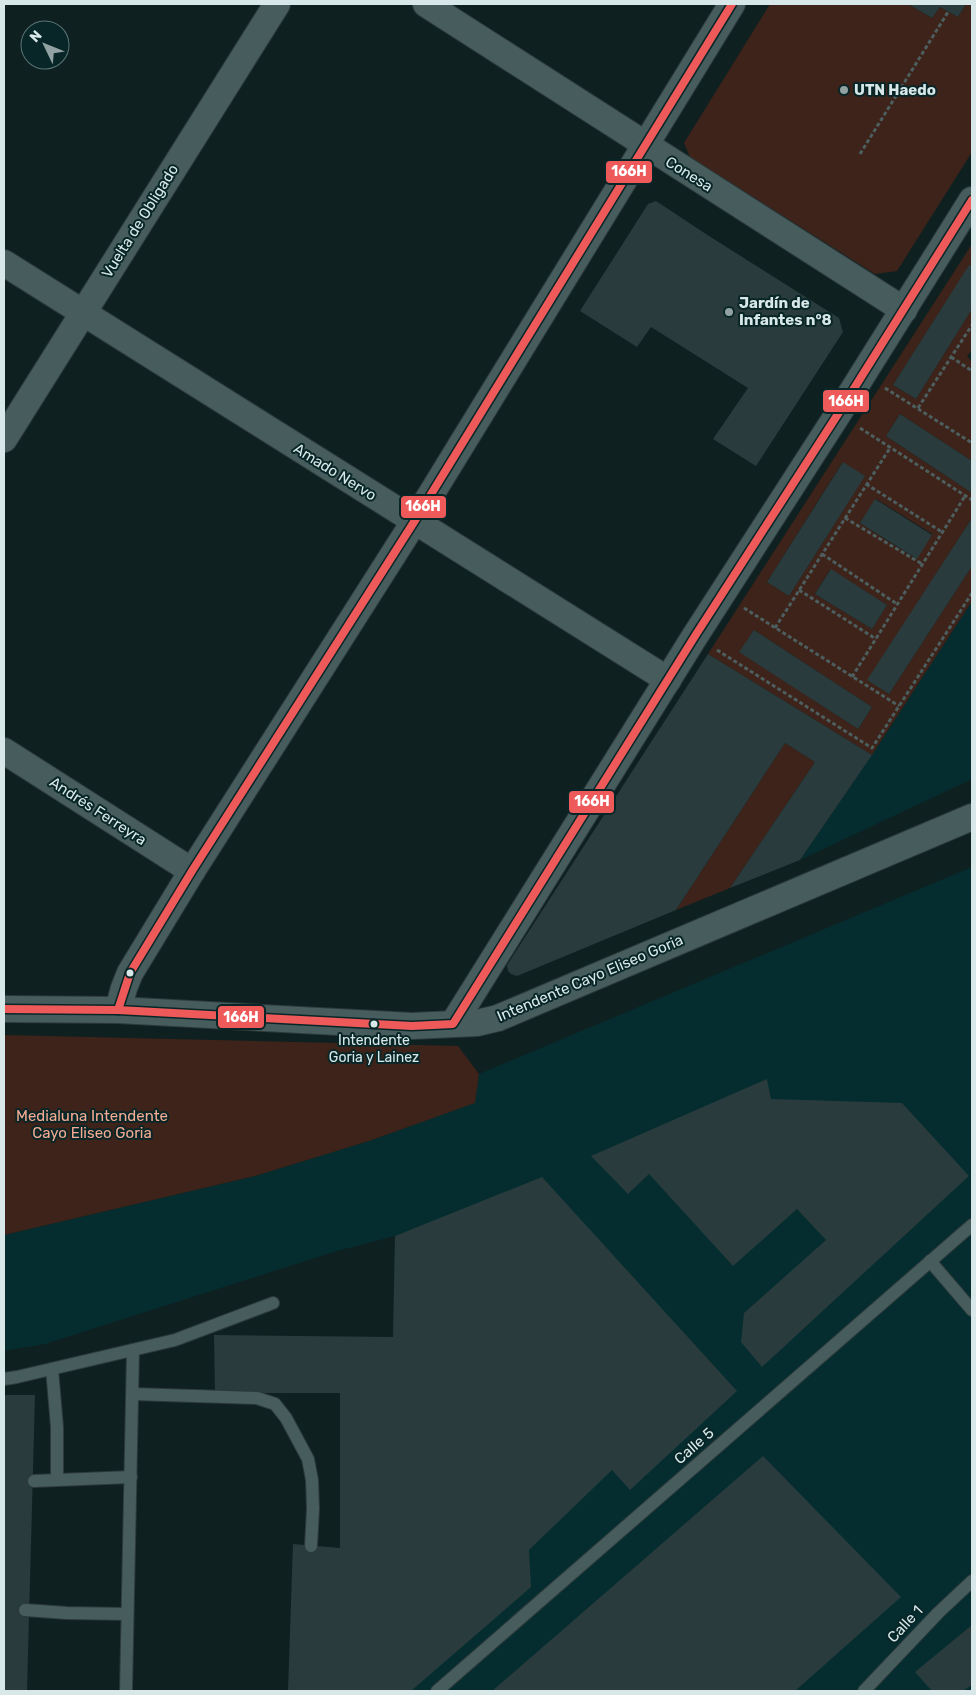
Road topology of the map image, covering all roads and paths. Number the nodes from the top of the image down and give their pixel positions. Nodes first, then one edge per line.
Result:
1 (277, 4) edge
2 (426, 4) edge
3 (732, 4) edge
4 (948, 12) dead end
5 (645, 146) junction
6 (860, 154) dead end
7 (972, 200) edge
8 (4, 263) edge
9 (904, 310) junction
10 (82, 312) junction
11 (972, 325) edge
12 (951, 358) junction
13 (972, 371) edge
14 (863, 375) junction
15 (918, 408) junction
16 (838, 414) junction
17 (4, 439) edge
18 (972, 443) edge
19 (890, 448) junction
20 (866, 484) junction
21 (965, 496) junction
22 (972, 500) edge
23 (845, 518) junction
24 (414, 522) junction
25 (942, 532) junction
26 (822, 554) junction
27 (922, 564) junction
28 (799, 590) junction
29 (972, 593) edge
30 (723, 594) junction
31 (897, 604) junction
32 (775, 628) junction
33 (695, 636) junction
34 (876, 639) junction
35 (852, 677) junction
36 (668, 680) junction
37 (899, 706) junction
38 (4, 751) edge
39 (972, 817) edge
40 (192, 871) junction
41 (4, 1009) edge
42 (118, 1010) junction
43 (453, 1024) junction
44 (972, 1225) edge
45 (930, 1262) junction
46 (273, 1303) dead end
47 (972, 1310) edge
48 (134, 1350) junction
49 (52, 1369) junction
50 (4, 1379) edge
51 (133, 1394) junction
52 (131, 1477) junction
53 (58, 1480) junction
54 (34, 1481) dead end
55 (311, 1546) dead end
56 (972, 1581) edge
57 (25, 1610) dead end
58 (128, 1614) junction
59 (126, 1691) edge
60 (437, 1691) edge
61 (864, 1691) edge

1 - 10 street, Vuelta de Obligado
2 - 5 street, Conesa
3 - 5 street
4 - 6 path
5 - 9 street, Conesa
5 - 24 street
7 - 9 street
8 - 10 street, Amado Nervo
9 - 14 street
10 - 17 street, Vuelta de Obligado
10 - 24 street, Amado Nervo
11 - 12 path
12 - 13 path
12 - 15 path
14 - 15 path
14 - 16 street
15 - 18 path
16 - 19 path
16 - 30 street
19 - 20 path
19 - 21 path
20 - 23 path
20 - 25 path
21 - 22 path
21 - 25 path
23 - 26 path
23 - 27 path
24 - 36 street, Amado Nervo
24 - 40 street
25 - 27 path
26 - 28 path
26 - 31 path
27 - 31 path
28 - 32 path
28 - 34 path
29 - 37 path
30 - 32 path
30 - 33 street
31 - 34 path
32 - 35 path
33 - 36 street
33 - 37 path
34 - 35 path
35 - 37 path
36 - 43 street
38 - 40 street, Andrés Ferreyra
39 - 43 street, Intendente Cayo Eliseo Goria
40 - 42 street
41 - 42 street, Intendente Cayo Eliseo Goria
42 - 43 street, Intendente Cayo Eliseo Goria
44 - 45 lane, Calle 5
45 - 47 lane
45 - 60 lane, Calle 5
46 - 48 lane
48 - 49 lane
48 - 51 lane
49 - 50 lane
49 - 53 lane
51 - 52 lane
51 - 55 lane
52 - 53 lane
52 - 58 lane
53 - 54 lane
56 - 61 lane, Calle 1
57 - 58 lane
58 - 59 lane

